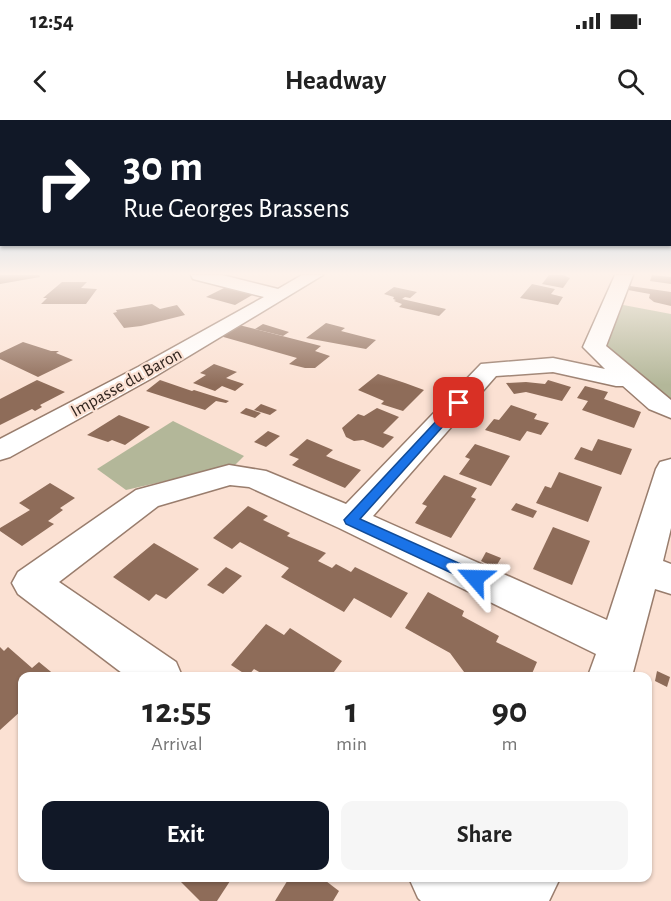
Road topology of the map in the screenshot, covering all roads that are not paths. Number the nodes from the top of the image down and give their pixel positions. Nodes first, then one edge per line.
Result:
1 (251, 311) edge
2 (609, 311) edge
3 (627, 378) junction
4 (671, 410) edge
5 (0, 451) edge
6 (671, 469) edge
7 (351, 520) junction
8 (657, 573) edge
9 (615, 661) edge
10 (154, 672) edge
11 (444, 882) edge
12 (528, 882) edge

1 - 5 street, Impasse du Baron
2 - 3 street
3 - 4 street
3 - 7 street
6 - 8 street
7 - 9 street
7 - 10 street
8 - 9 street
11 - 12 street

